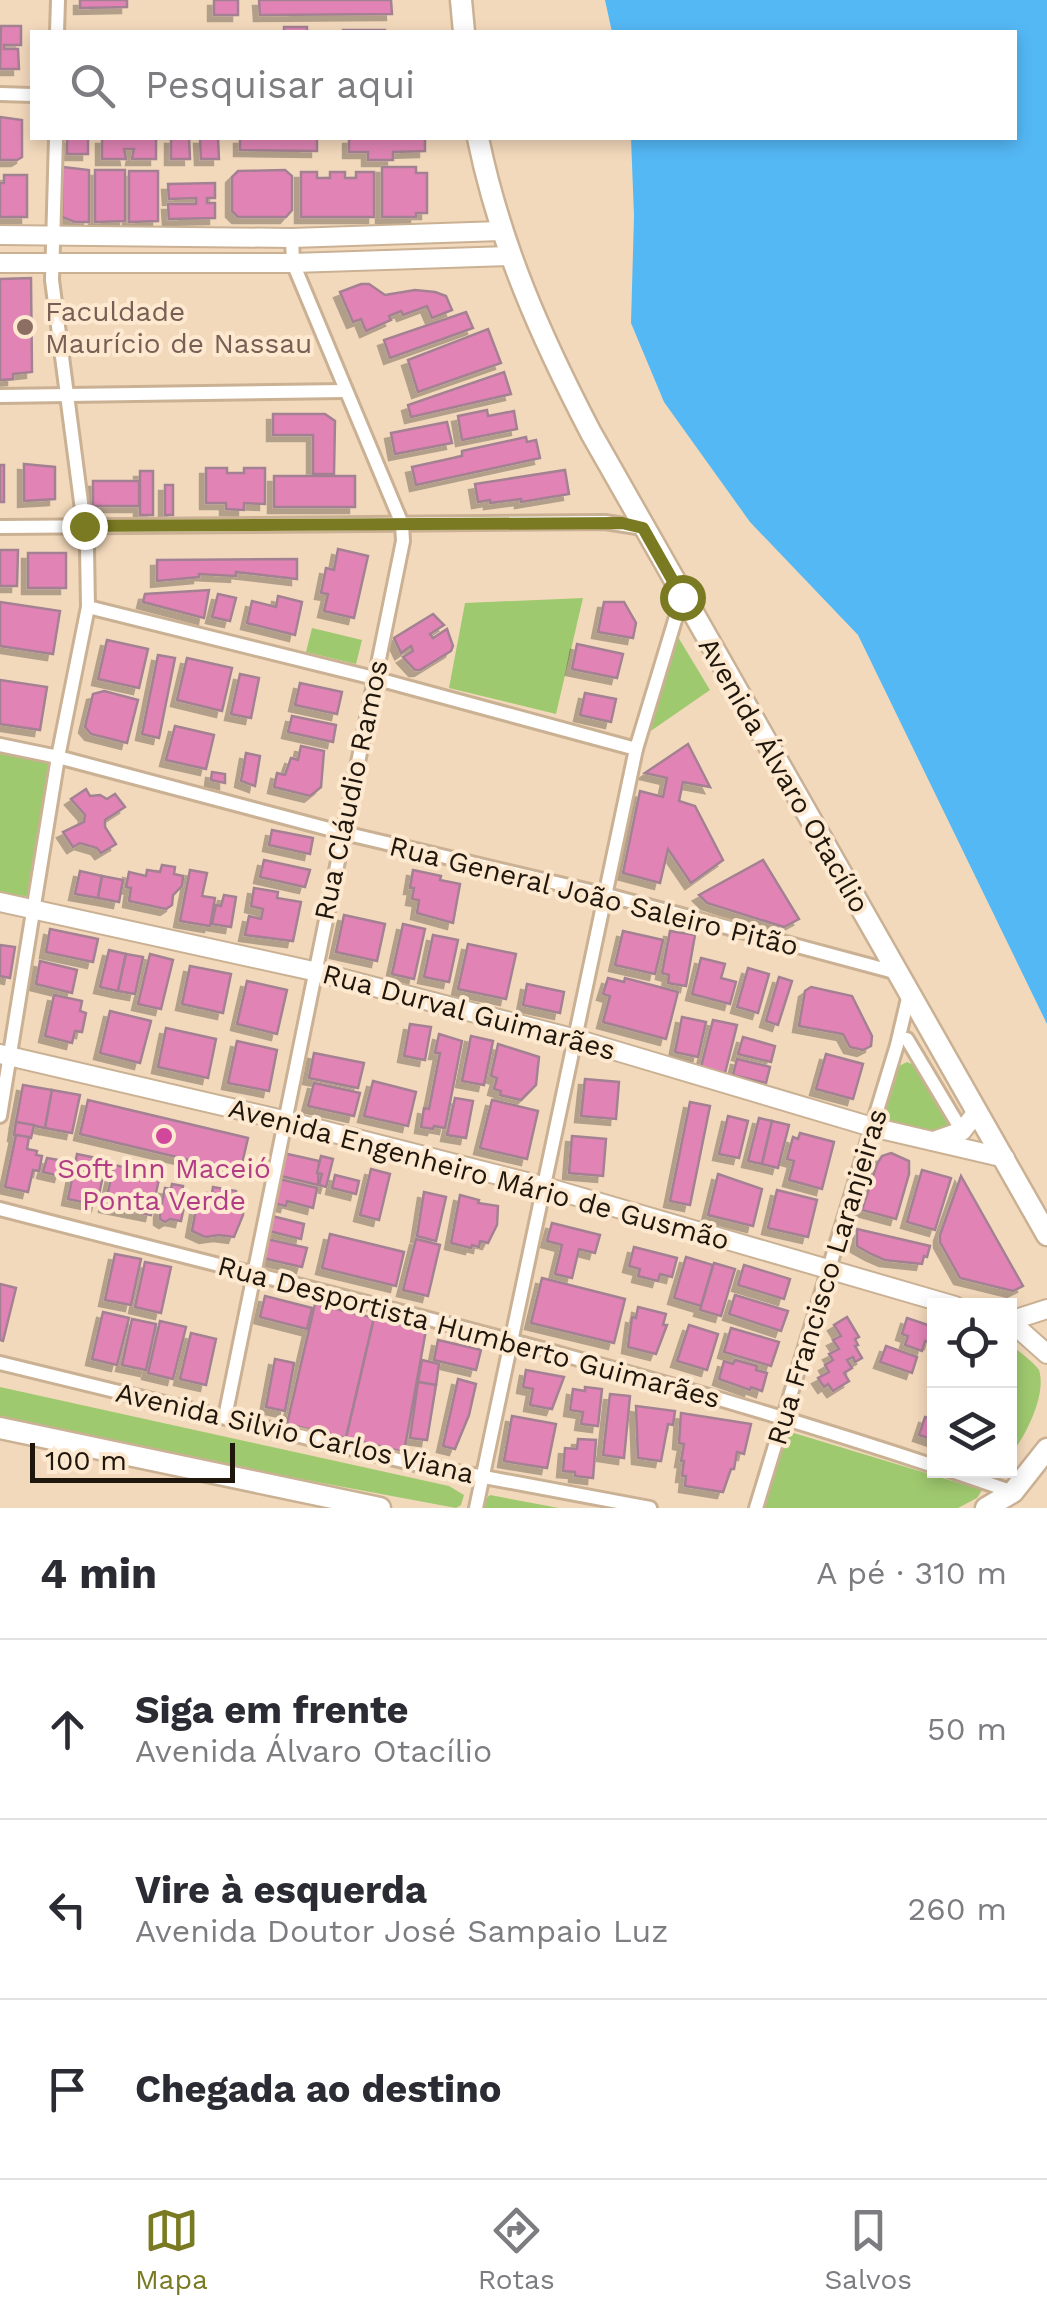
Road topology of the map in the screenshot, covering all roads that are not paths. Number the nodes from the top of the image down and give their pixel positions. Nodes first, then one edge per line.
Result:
1 (58, 0) edge
2 (461, 0) edge
3 (58, 30) edge
4 (464, 30) edge
5 (0, 94) edge
6 (30, 94) edge
7 (56, 140) edge
8 (478, 140) edge
9 (501, 231) junction
10 (466, 234) junction
11 (0, 235) edge
12 (55, 235) junction
13 (292, 238) junction
14 (509, 256) junction
15 (468, 258) junction
16 (52, 262) junction
17 (0, 263) edge
18 (293, 263) junction
19 (346, 391) junction
20 (0, 396) edge
21 (66, 396) junction
22 (402, 524) junction
23 (84, 526) junction
24 (0, 527) edge
25 (643, 528) junction
26 (682, 597) junction
27 (88, 608) junction
28 (374, 678) junction
29 (0, 746) edge
30 (636, 749) junction
31 (58, 757) junction
32 (344, 833) junction
33 (607, 894) junction
34 (0, 902) edge
35 (33, 909) junction
36 (313, 971) junction
37 (898, 973) junction
38 (909, 994) junction
39 (932, 1038) junction
40 (576, 1039) junction
41 (902, 1042) junction
42 (5, 1056) edge
43 (978, 1112) junction
44 (0, 1116) edge
45 (283, 1120) junction
46 (872, 1127) junction
47 (962, 1131) junction
48 (934, 1142) junction
49 (1005, 1158) junction
50 (542, 1186) junction
51 (0, 1209) edge
52 (1047, 1235) edge
53 (828, 1268) junction
54 (252, 1274) junction
55 (929, 1298) edge
56 (1047, 1308) edge
57 (1017, 1319) edge
58 (1017, 1327) edge
59 (511, 1339) junction
60 (1047, 1354) edge
61 (0, 1363) edge
62 (786, 1416) junction
63 (224, 1417) junction
64 (0, 1428) edge
65 (1047, 1448) edge
66 (927, 1464) edge
67 (483, 1478) junction
68 (972, 1478) edge
69 (1013, 1492) junction
70 (380, 1508) edge
71 (476, 1508) edge
72 (650, 1508) edge
73 (756, 1508) edge
74 (986, 1508) edge

1 - 3 street
2 - 4 main road
5 - 6 street
7 - 12 street
8 - 9 main road, Avenida Álvaro Otacílio
9 - 10 street
9 - 14 main road, Avenida Álvaro Otacílio
10 - 13 street
10 - 15 street
11 - 12 street
12 - 13 street
12 - 16 street
13 - 18 street, Rua Cláudio Ramos
14 - 15 street
14 - 25 main road, Avenida Álvaro Otacílio
15 - 18 street
16 - 17 street
16 - 18 street
16 - 21 street
18 - 19 street, Rua Cláudio Ramos
19 - 21 street
19 - 22 street, Rua Cláudio Ramos
20 - 21 street
21 - 23 street
22 - 23 street
22 - 25 street
22 - 28 street, Rua Cláudio Ramos
23 - 24 street
23 - 27 street
25 - 26 main road, Avenida Álvaro Otacílio
26 - 30 street
26 - 37 main road, Avenida Álvaro Otacílio
27 - 28 street
27 - 31 street
28 - 30 street
28 - 32 street, Rua Cláudio Ramos
29 - 31 street, Rua General João Saleiro Pitão
30 - 33 street
31 - 32 street, Rua General João Saleiro Pitão
31 - 35 street
32 - 33 street, Rua General João Saleiro Pitão
32 - 36 street, Rua Cláudio Ramos
33 - 37 street, Rua General João Saleiro Pitão
33 - 40 street
34 - 35 street, Rua Durval Guimarães
35 - 36 street, Rua Durval Guimarães
35 - 42 street
36 - 40 street, Rua Durval Guimarães
36 - 45 street, Rua Cláudio Ramos
37 - 38 main road, Avenida Álvaro Otacílio
38 - 39 main road, Avenida Álvaro Otacílio
38 - 41 street, Rua Francisco Laranjeiras
39 - 41 street
39 - 43 main road, Avenida Álvaro Otacílio
40 - 46 street, Rua Durval Guimarães
40 - 50 street
41 - 46 street, Rua Francisco Laranjeiras
41 - 47 street
42 - 44 street
42 - 45 street, Avenida Engenheiro Mário de Gusmão
43 - 47 street
43 - 49 main road, Avenida Álvaro Otacílio
45 - 50 street, Avenida Engenheiro Mário de Gusmão
45 - 54 street, Rua Cláudio Ramos
46 - 48 street, Rua Durval Guimarães
46 - 53 street, Rua Francisco Laranjeiras
47 - 48 street
48 - 49 street, Rua Durval Guimarães
49 - 52 main road, Avenida Álvaro Otacílio
50 - 53 street, Avenida Engenheiro Mário de Gusmão
50 - 59 street
51 - 54 street, Rua Desportista Humberto Guimarães
53 - 55 street, Avenida Engenheiro Mário de Gusmão
53 - 62 street, Rua Francisco Laranjeiras
54 - 59 street, Rua Desportista Humberto Guimarães
54 - 63 street, Rua Cláudio Ramos
56 - 57 street
58 - 60 street
59 - 62 street, Rua Desportista Humberto Guimarães
59 - 67 street
61 - 63 street, Avenida Silvio Carlos Viana
62 - 66 street, Rua Desportista Humberto Guimarães
62 - 73 street, Rua Francisco Laranjeiras
63 - 67 street, Avenida Silvio Carlos Viana
64 - 70 main road, Avenida Silvio Carlos Viana
65 - 69 main road
67 - 71 street
67 - 72 street, Avenida Silvio Carlos Viana
68 - 69 street
69 - 74 main road

